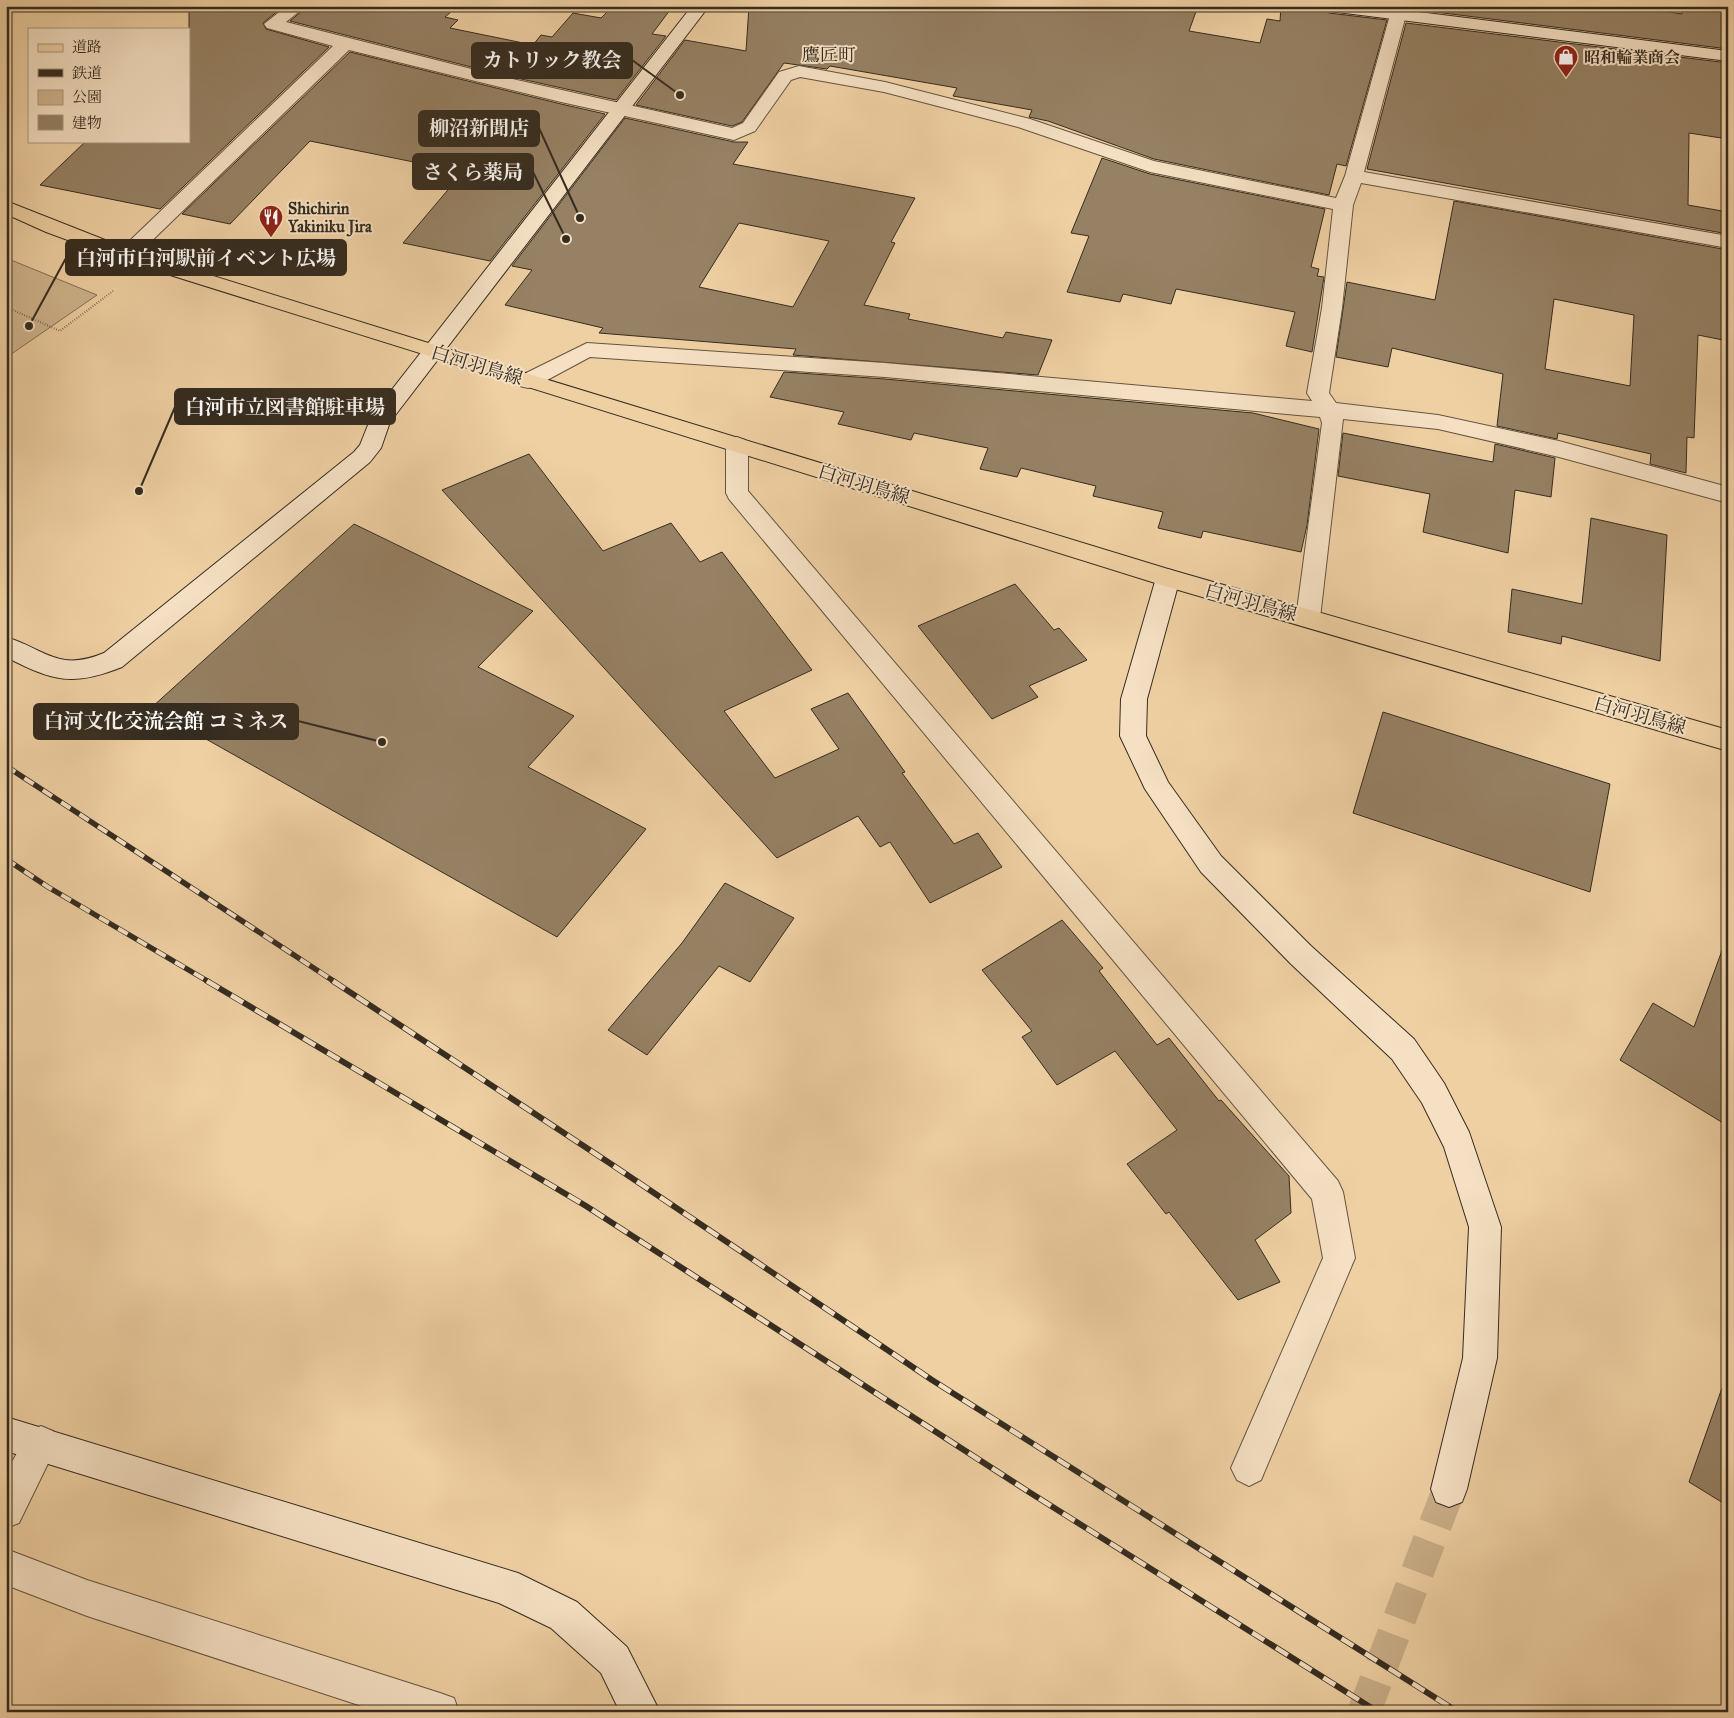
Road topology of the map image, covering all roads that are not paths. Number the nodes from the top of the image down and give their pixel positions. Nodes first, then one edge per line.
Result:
1 (298, 6) edge
2 (701, 6) edge
3 (1329, 6) edge
4 (1398, 15) junction
5 (345, 44) junction
6 (1728, 56) edge
7 (620, 109) junction
8 (1354, 176) junction
9 (1343, 205) junction
10 (6, 207) edge
11 (1728, 242) edge
12 (126, 255) junction
13 (433, 352) junction
14 (528, 381) junction
15 (1329, 410) junction
16 (737, 445) junction
17 (1728, 495) edge
18 (1168, 578) junction
19 (1308, 618) junction
20 (6, 646) edge
21 (1728, 741) edge
22 (6, 1434) edge
23 (41, 1443) junction
24 (1249, 1468) dead end
25 (1449, 1489) tunnel mouth
26 (6, 1510) edge
27 (6, 1567) edge
28 (376, 1702) edge
29 (440, 1712) edge
30 (641, 1712) edge

1 - 5 street
2 - 7 street
3 - 4 street
4 - 6 street
4 - 8 street
5 - 7 street
5 - 12 street
7 - 9 street
7 - 13 street
8 - 9 street
8 - 11 street
9 - 15 street
10 - 12 main road, 白河羽鳥線
12 - 13 main road, 白河羽鳥線
13 - 14 main road, 白河羽鳥線
13 - 20 street
14 - 15 street
14 - 16 main road, 白河羽鳥線
15 - 17 street
15 - 19 street
16 - 18 main road, 白河羽鳥線
16 - 24 street
18 - 19 main road, 白河羽鳥線
18 - 25 street
19 - 21 main road, 白河羽鳥線
22 - 23 street
23 - 26 street
23 - 30 street
27 - 28 street
28 - 29 street

